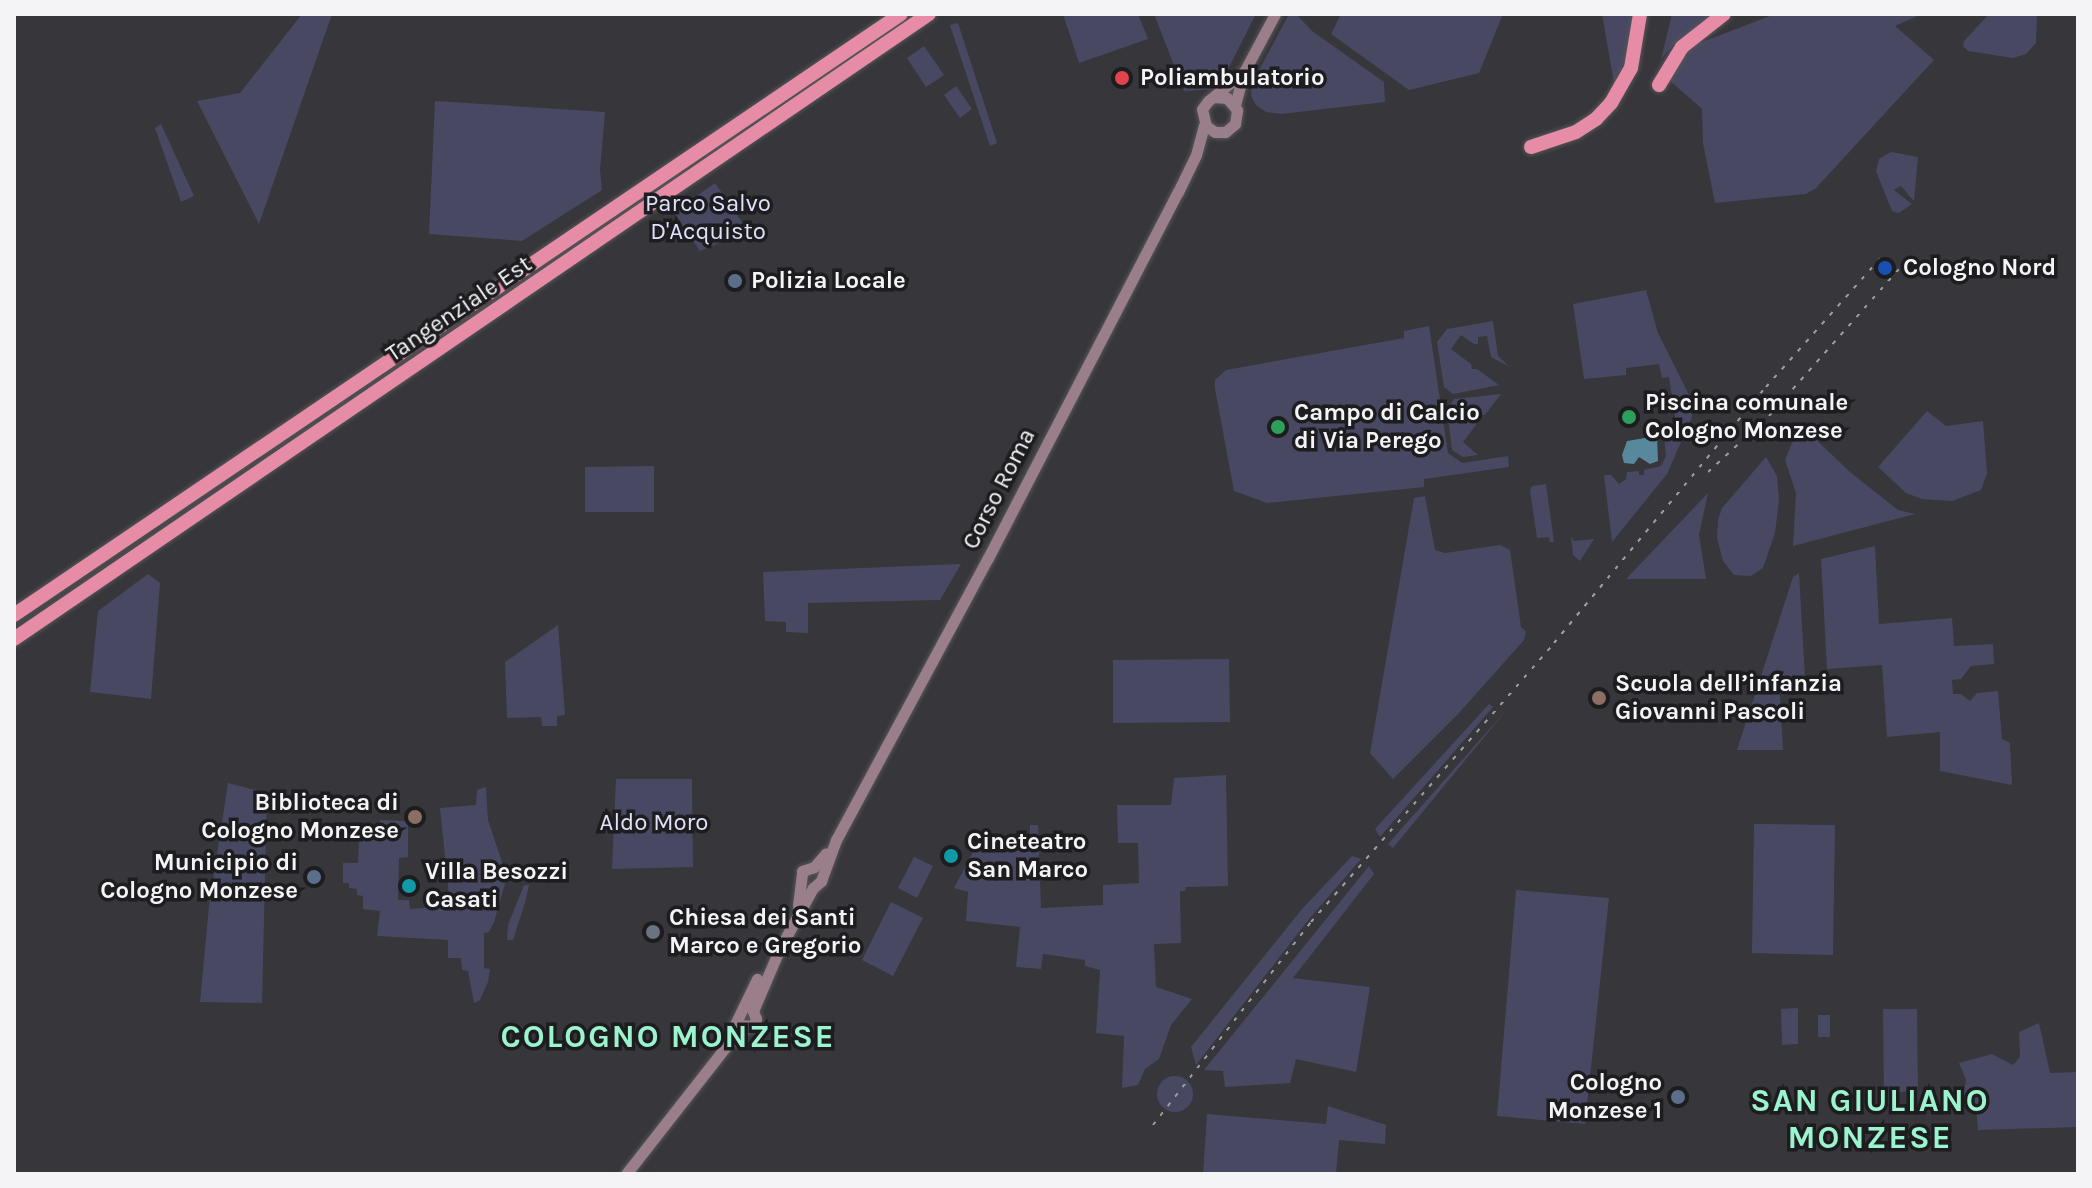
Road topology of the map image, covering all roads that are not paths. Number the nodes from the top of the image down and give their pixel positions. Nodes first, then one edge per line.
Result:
1 (901, 14) edge
2 (929, 14) edge
3 (1275, 14) edge
4 (1640, 14) edge
5 (1724, 14) edge
6 (1244, 72) junction
7 (1659, 85) dead end
8 (1214, 97) junction
9 (1235, 105) junction
10 (1204, 125) junction
11 (1222, 133) junction
12 (1531, 147) dead end
13 (1196, 155) junction
14 (14, 613) edge
15 (14, 639) edge
16 (818, 870) junction
17 (807, 885) junction
18 (626, 1174) edge

1 - 14 highway, Tangenziale Est
2 - 15 highway, Tangenziale Est
3 - 6 main road
4 - 12 highway
5 - 7 highway
6 - 8 main road
6 - 9 main road
8 - 9 main road
8 - 10 main road
9 - 11 main road
10 - 11 main road
10 - 13 main road, Corso Roma
11 - 13 main road, Corso Roma
13 - 16 main road, Corso Roma
16 - 17 main road, Corso Roma
16 - 17 main road, Corso Roma
17 - 18 main road, Corso Roma

